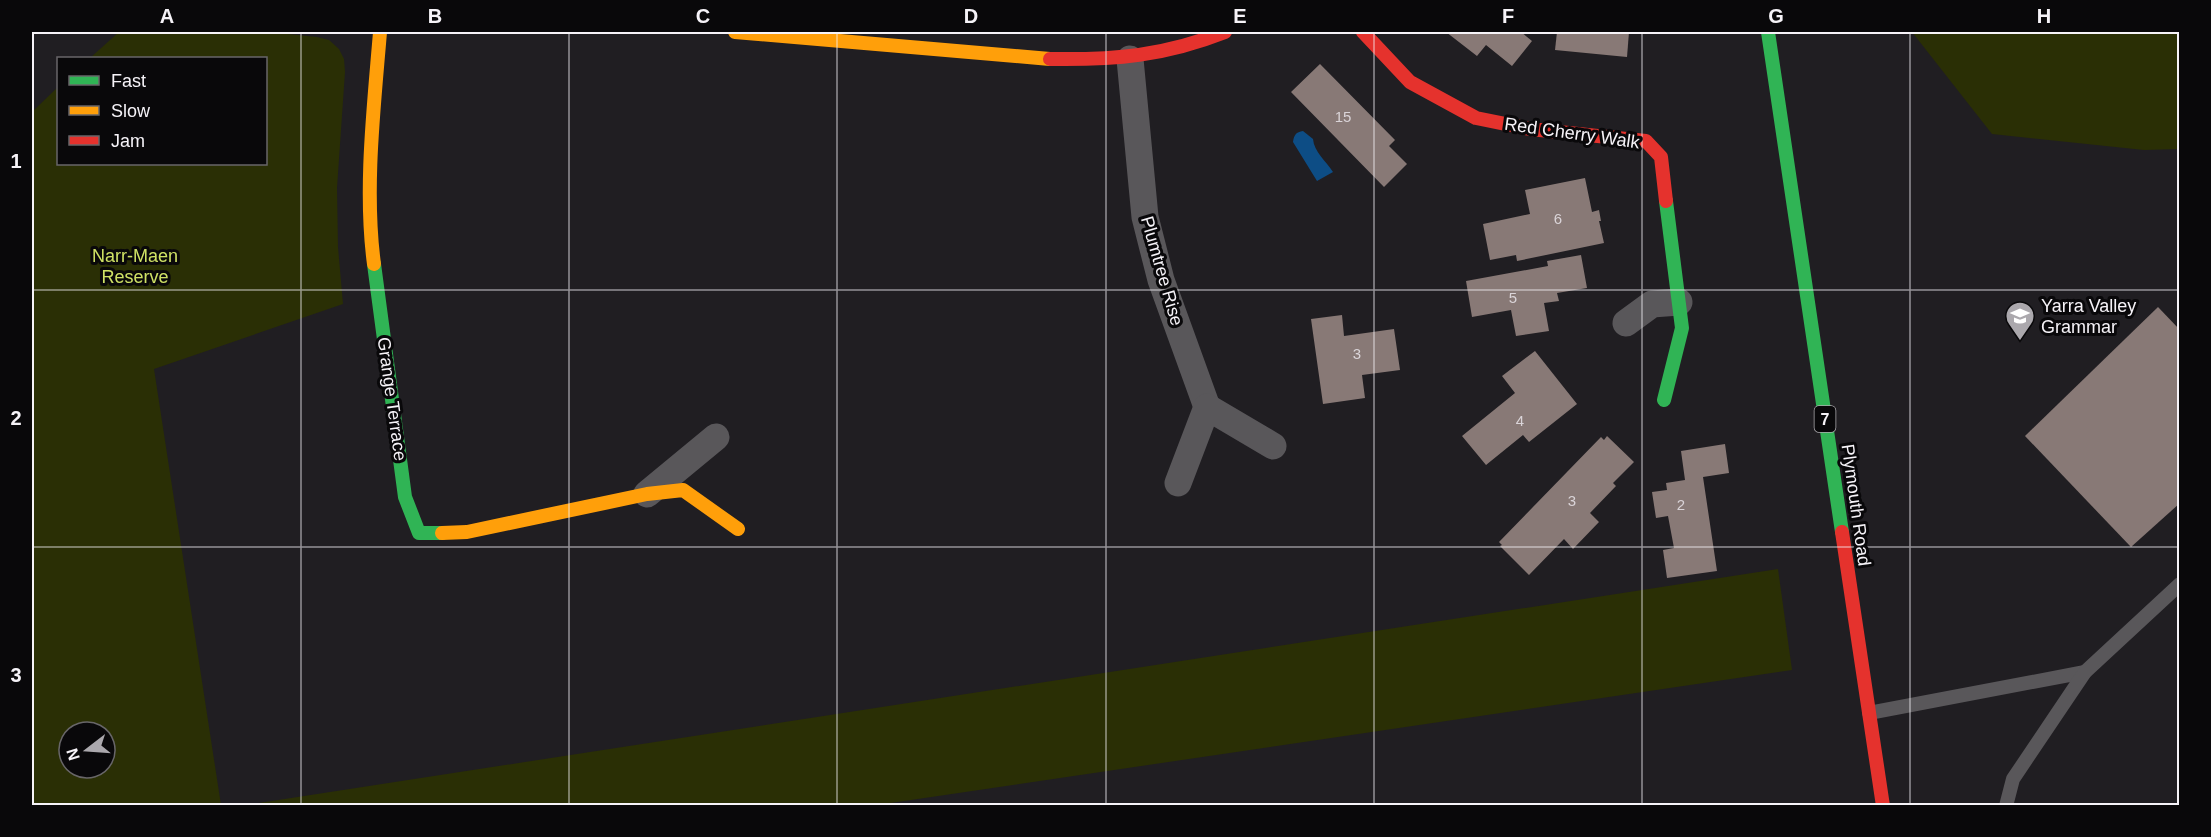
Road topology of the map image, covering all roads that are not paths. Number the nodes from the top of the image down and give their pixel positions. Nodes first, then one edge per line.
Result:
1 (380, 32) edge
2 (735, 32) edge
3 (1225, 32) edge
4 (1363, 32) edge
5 (1768, 32) edge
6 (935, 40) edge
7 (1130, 59) junction
8 (1679, 302) junction
9 (1626, 323) dead end
10 (1664, 400) dead end
11 (1207, 407) junction
12 (716, 437) dead end
13 (1273, 446) dead end
14 (1178, 483) dead end
15 (647, 494) junction
16 (738, 529) dead end
17 (2180, 584) edge
18 (2085, 672) junction
19 (1869, 713) junction
20 (1883, 806) edge
21 (2006, 806) edge

1 - 15 street, Grange Terrace
2 - 6 street
3 - 7 street
4 - 8 street, Red Cherry Walk
5 - 19 street, Plymouth Road / 7
6 - 7 street
7 - 11 street, Plumtree Rise
8 - 9 street
8 - 10 street, Red Cherry Walk
11 - 13 street
11 - 14 street
12 - 15 street, Grange Terrace
15 - 16 street, Grange Terrace
17 - 18 lane
18 - 19 lane
18 - 21 lane
19 - 20 street, Plymouth Road / 7

